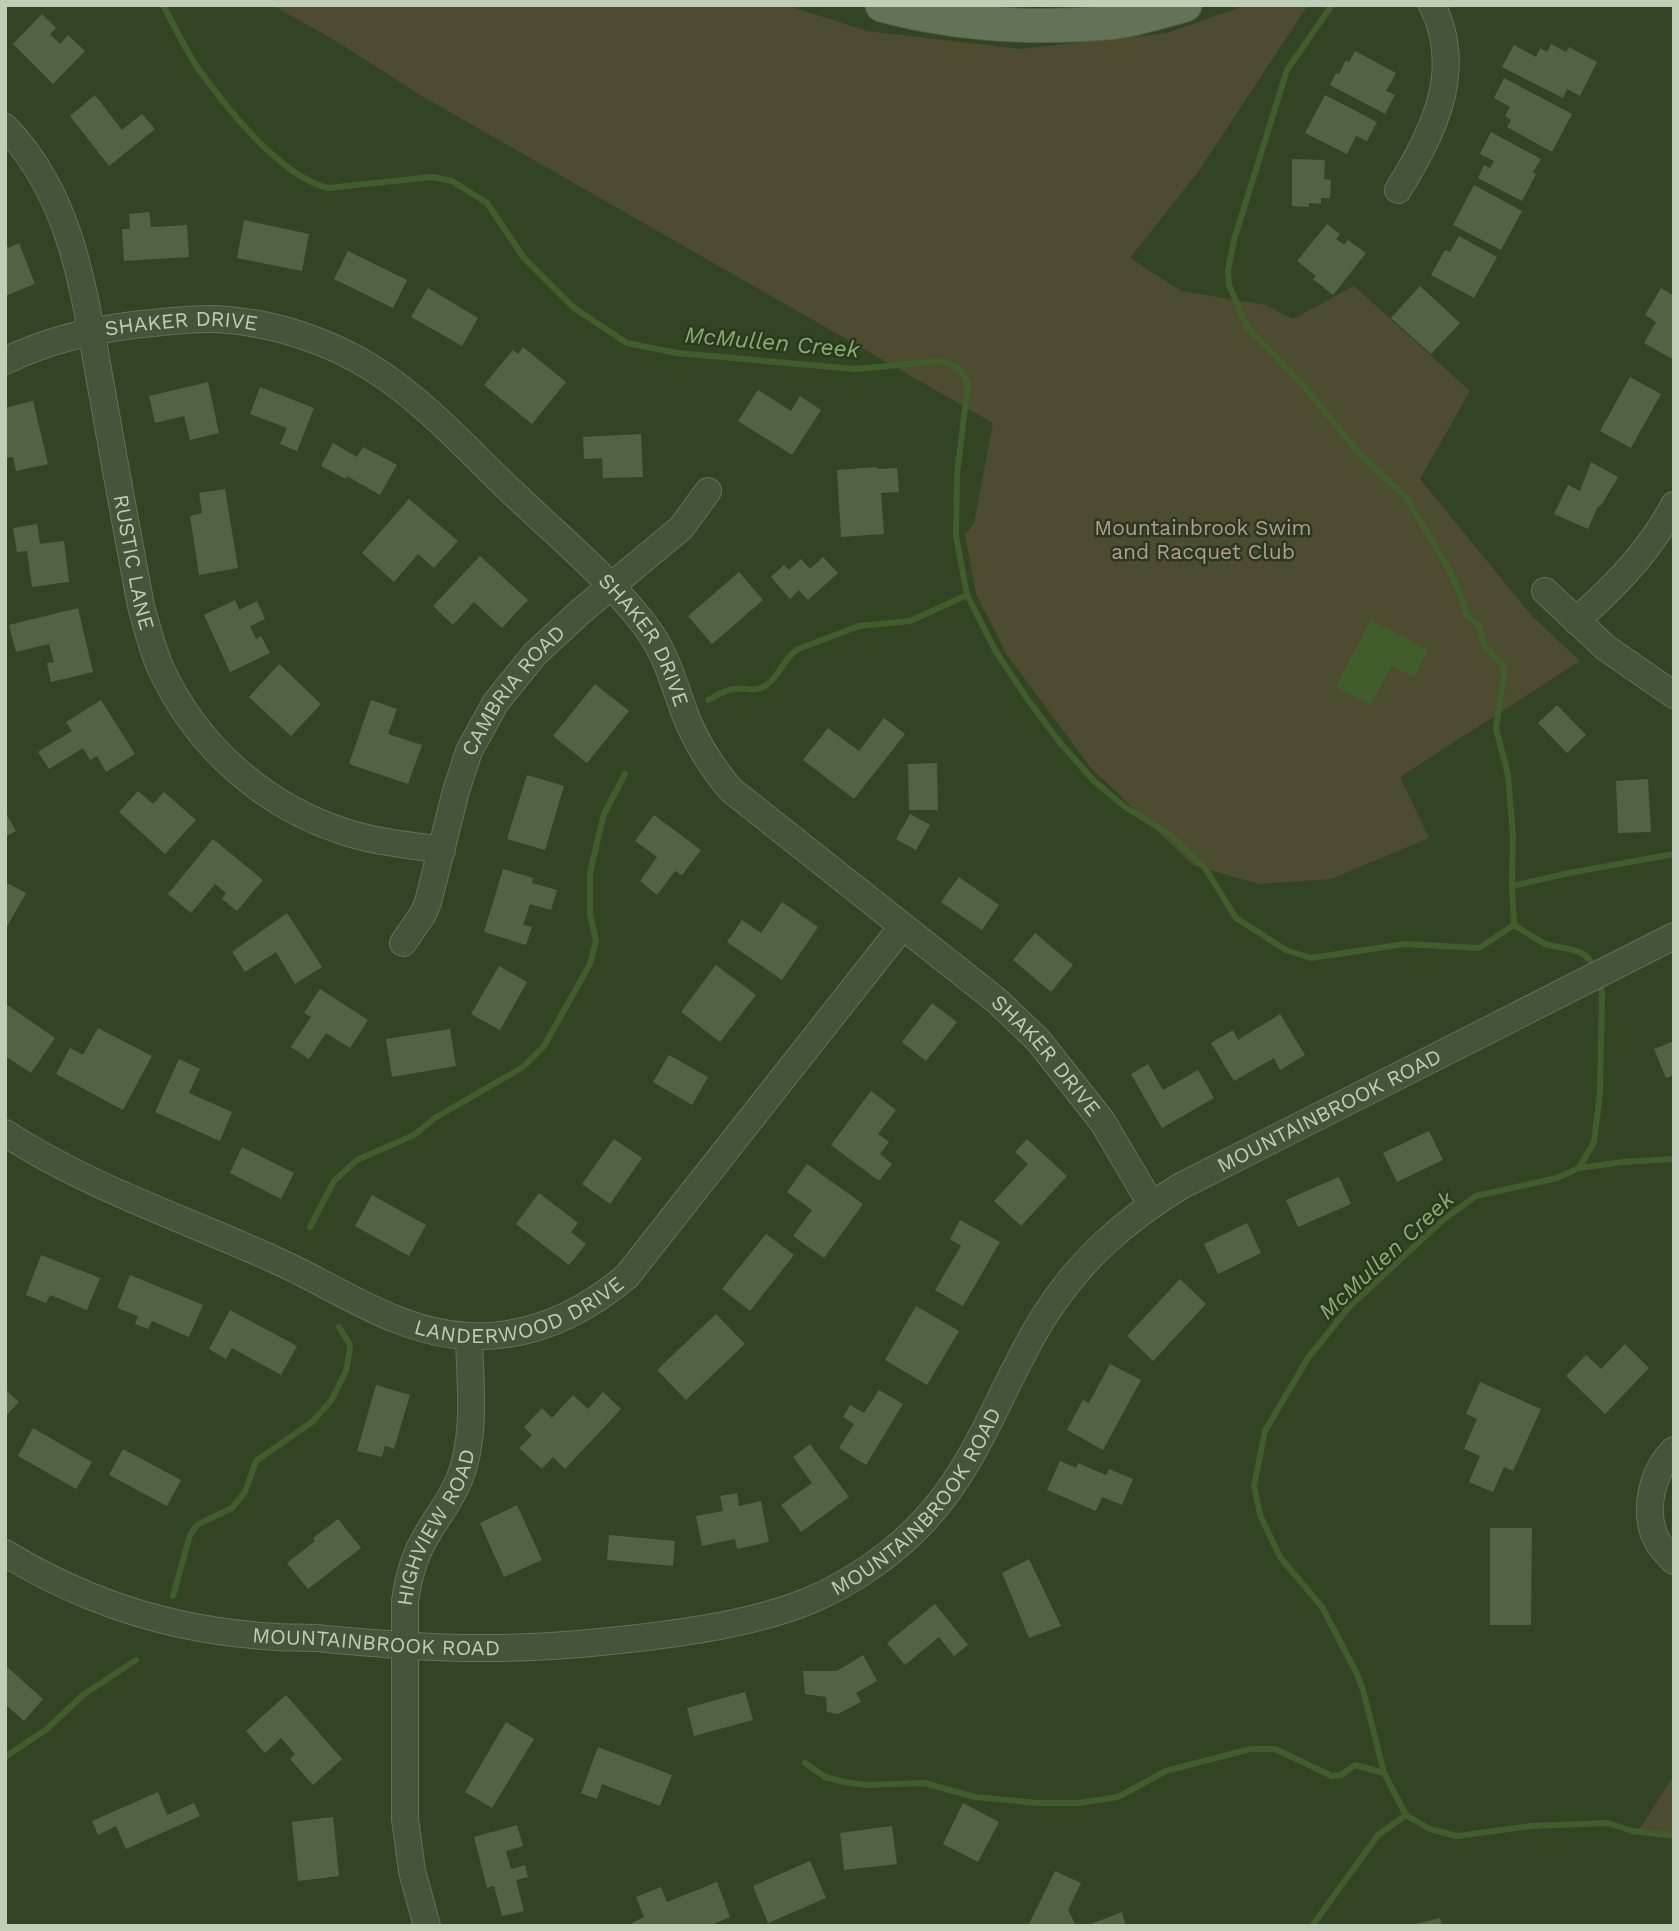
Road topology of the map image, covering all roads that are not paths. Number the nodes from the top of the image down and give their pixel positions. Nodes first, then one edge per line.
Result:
1 (882, 5) edge
2 (1185, 5) edge
3 (1432, 5) edge
4 (5, 127) edge
5 (1398, 190) dead end
6 (91, 331) junction
7 (5, 361) edge
8 (708, 491) dead end
9 (1674, 505) edge
10 (609, 586) junction
11 (1545, 591) dead end
12 (1576, 621) junction
13 (1641, 674) junction
14 (1674, 695) edge
15 (1674, 709) edge
16 (442, 850) junction
17 (902, 926) junction
18 (1674, 936) edge
19 (402, 943) dead end
20 (5, 1132) edge
21 (1151, 1205) junction
22 (469, 1336) junction
23 (1674, 1451) edge
24 (5, 1553) edge
25 (1674, 1562) edge
26 (405, 1646) junction
27 (427, 1926) edge

1 - 2 main road
3 - 5 street
4 - 6 street, RUSTIC LANE
6 - 7 street, SHAKER DRIVE
6 - 10 street, SHAKER DRIVE
6 - 16 street, RUSTIC LANE
8 - 10 street, CAMBRIA ROAD
9 - 12 street
10 - 16 street, CAMBRIA ROAD
10 - 17 street, SHAKER DRIVE
11 - 12 street
12 - 13 street
13 - 14 street
13 - 15 street
16 - 19 street, CAMBRIA ROAD
17 - 21 street, SHAKER DRIVE
17 - 22 street, LANDERWOOD DRIVE
18 - 21 street, MOUNTAINBROOK ROAD
20 - 22 street, LANDERWOOD DRIVE
21 - 26 street, MOUNTAINBROOK ROAD
22 - 26 street, HIGHVIEW ROAD
23 - 25 street
24 - 26 street, MOUNTAINBROOK ROAD
26 - 27 street, HIGHVIEW ROAD

